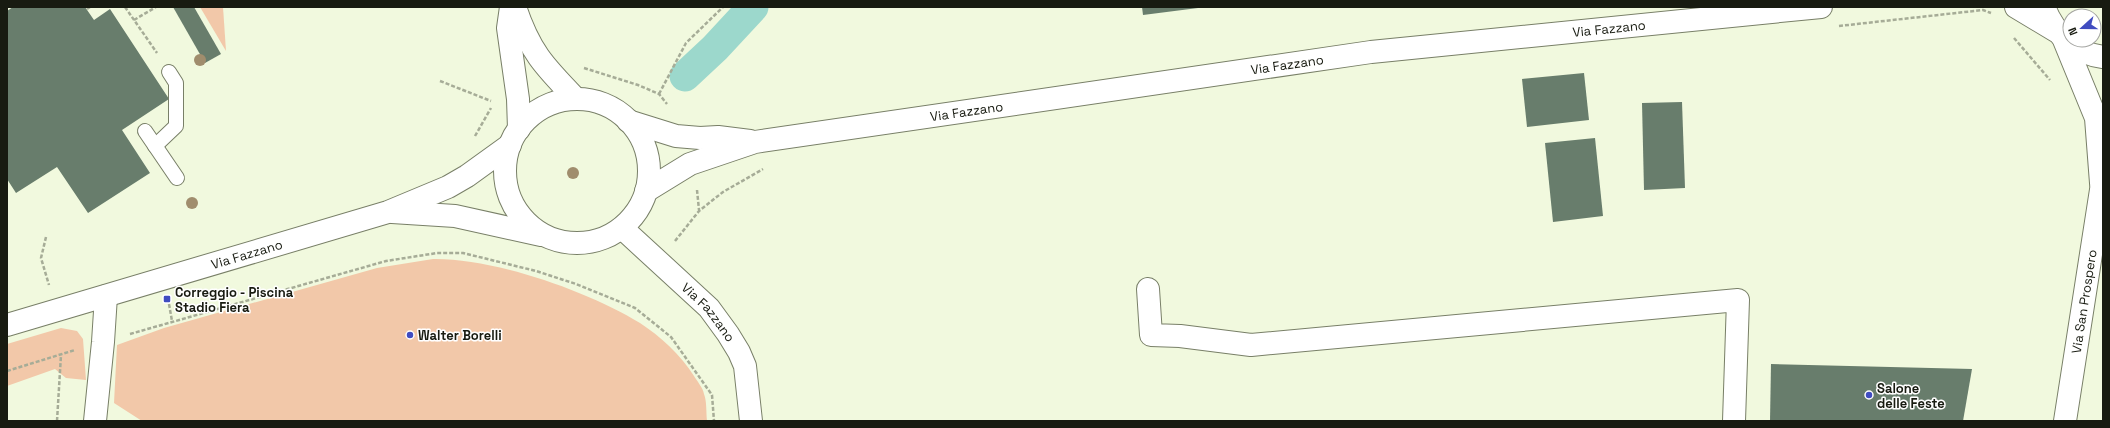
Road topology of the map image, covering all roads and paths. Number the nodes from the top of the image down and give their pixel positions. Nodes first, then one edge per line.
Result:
1 (90, 7) edge
2 (125, 7) edge
3 (156, 7) edge
4 (511, 7) edge
5 (515, 7) edge
6 (723, 7) edge
7 (1821, 7) edge
8 (2016, 7) edge
9 (2044, 7) edge
10 (87, 9) dead end
11 (1994, 15) dead end
12 (134, 20) junction
13 (1832, 27) dead end
14 (2009, 33) dead end
15 (2060, 35) junction
16 (2103, 57) edge
17 (580, 67) dead end
18 (169, 72) joint
19 (440, 81) dead end
20 (2052, 82) dead end
21 (659, 94) junction
22 (495, 97) dead end
23 (576, 99) junction
24 (493, 102) junction
25 (670, 108) dead end
26 (628, 122) junction
27 (145, 131) dead end
28 (514, 137) junction
29 (472, 140) dead end
30 (755, 142) junction
31 (155, 146) junction
32 (770, 166) dead end
33 (177, 178) dead end
34 (2102, 180) edge
35 (695, 184) dead end
36 (646, 191) junction
37 (699, 211) junction
38 (388, 212) junction
39 (622, 228) junction
40 (542, 235) junction
41 (46, 237) dead end
42 (675, 241) dead end
43 (56, 286) dead end
44 (1148, 289) dead end
45 (106, 296) junction
46 (168, 302) dead end
47 (172, 321) junction
48 (7, 325) edge
49 (104, 342) junction
50 (61, 355) junction
51 (7, 371) edge
52 (57, 421) edge
53 (95, 421) edge
54 (714, 421) edge
55 (751, 421) edge
56 (1734, 421) edge
57 (2065, 421) edge

1 - 10 path
2 - 12 path
3 - 12 path
4 - 28 street
5 - 23 street
6 - 21 path
7 - 30 street, Via Fazzano
8 - 15 street
9 - 15 street, Via San Prospero
11 - 13 path
12 - 18 path
14 - 20 path
15 - 16 street
15 - 34 street, Via San Prospero
17 - 21 path
18 - 31 lane
19 - 24 path
21 - 25 path
22 - 24 path
23 - 26 street, Via Fazzano
23 - 28 street, Via Fazzano
24 - 29 path
26 - 30 street, Via Fazzano
26 - 36 street, Via Fazzano
27 - 31 lane
28 - 38 street, Via Fazzano
28 - 40 street, Via Fazzano
30 - 36 street, Via Fazzano
31 - 33 lane
32 - 37 path
34 - 57 street, Via San Prospero
35 - 37 path
36 - 39 street, Via Fazzano
37 - 42 path
38 - 40 street, Via Fazzano
38 - 45 street, Via Fazzano
39 - 40 street, Via Fazzano
39 - 55 street, Via Fazzano
41 - 43 path
44 - 56 street
45 - 48 street, Via Fazzano
45 - 49 street
46 - 47 path
47 - 49 path
47 - 54 path
49 - 50 path
49 - 53 street
50 - 51 path
50 - 52 path

